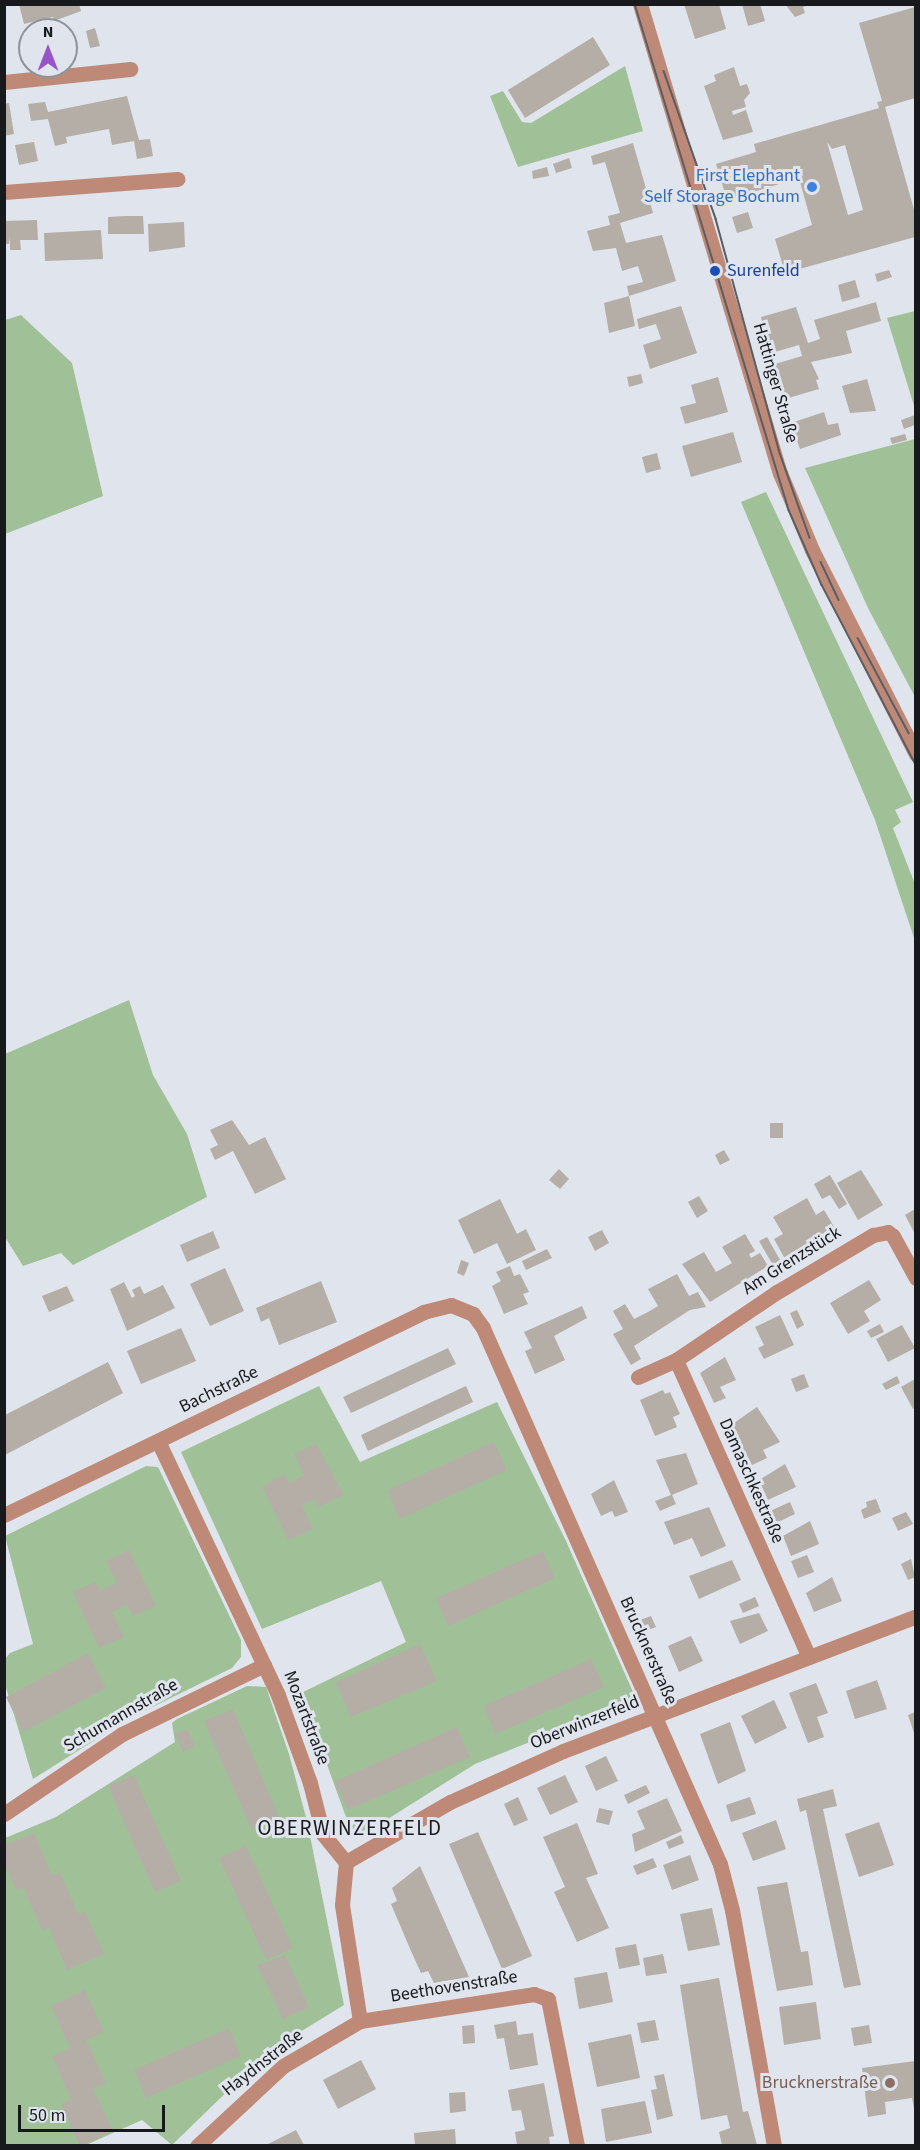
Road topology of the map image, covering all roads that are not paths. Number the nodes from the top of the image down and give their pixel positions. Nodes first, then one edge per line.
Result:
1 (640, 4) edge
2 (130, 69) dead end
3 (4, 82) edge
4 (178, 179) dead end
5 (4, 192) edge
6 (915, 754) edge
7 (915, 1278) edge
8 (452, 1305) joint
9 (675, 1360) junction
10 (638, 1377) dead end
11 (158, 1441) junction
12 (4, 1515) edge
13 (915, 1616) edge
14 (809, 1657) junction
15 (264, 1665) junction
16 (656, 1716) junction
17 (4, 1814) edge
18 (346, 1862) junction
19 (360, 2021) junction
20 (197, 2145) edge
21 (577, 2145) edge
22 (774, 2145) edge

1 - 6 street, Hattinger Straße
2 - 3 street
4 - 5 street
7 - 9 street, Am Grenzstück
8 - 11 street, Bachstraße
8 - 16 street, Brucknerstraße
9 - 10 street
9 - 14 street, Damaschkestraße
11 - 12 street, Bachstraße
11 - 15 street, Mozartstraße
13 - 14 street, Oberwinzerfeld
14 - 16 street, Oberwinzerfeld
15 - 17 street, Schumannstraße
15 - 18 street, Mozartstraße
16 - 18 street, Oberwinzerfeld
16 - 22 street, Brucknerstraße
18 - 19 street
19 - 20 street, Haydnstraße
19 - 21 street, Beethovenstraße

